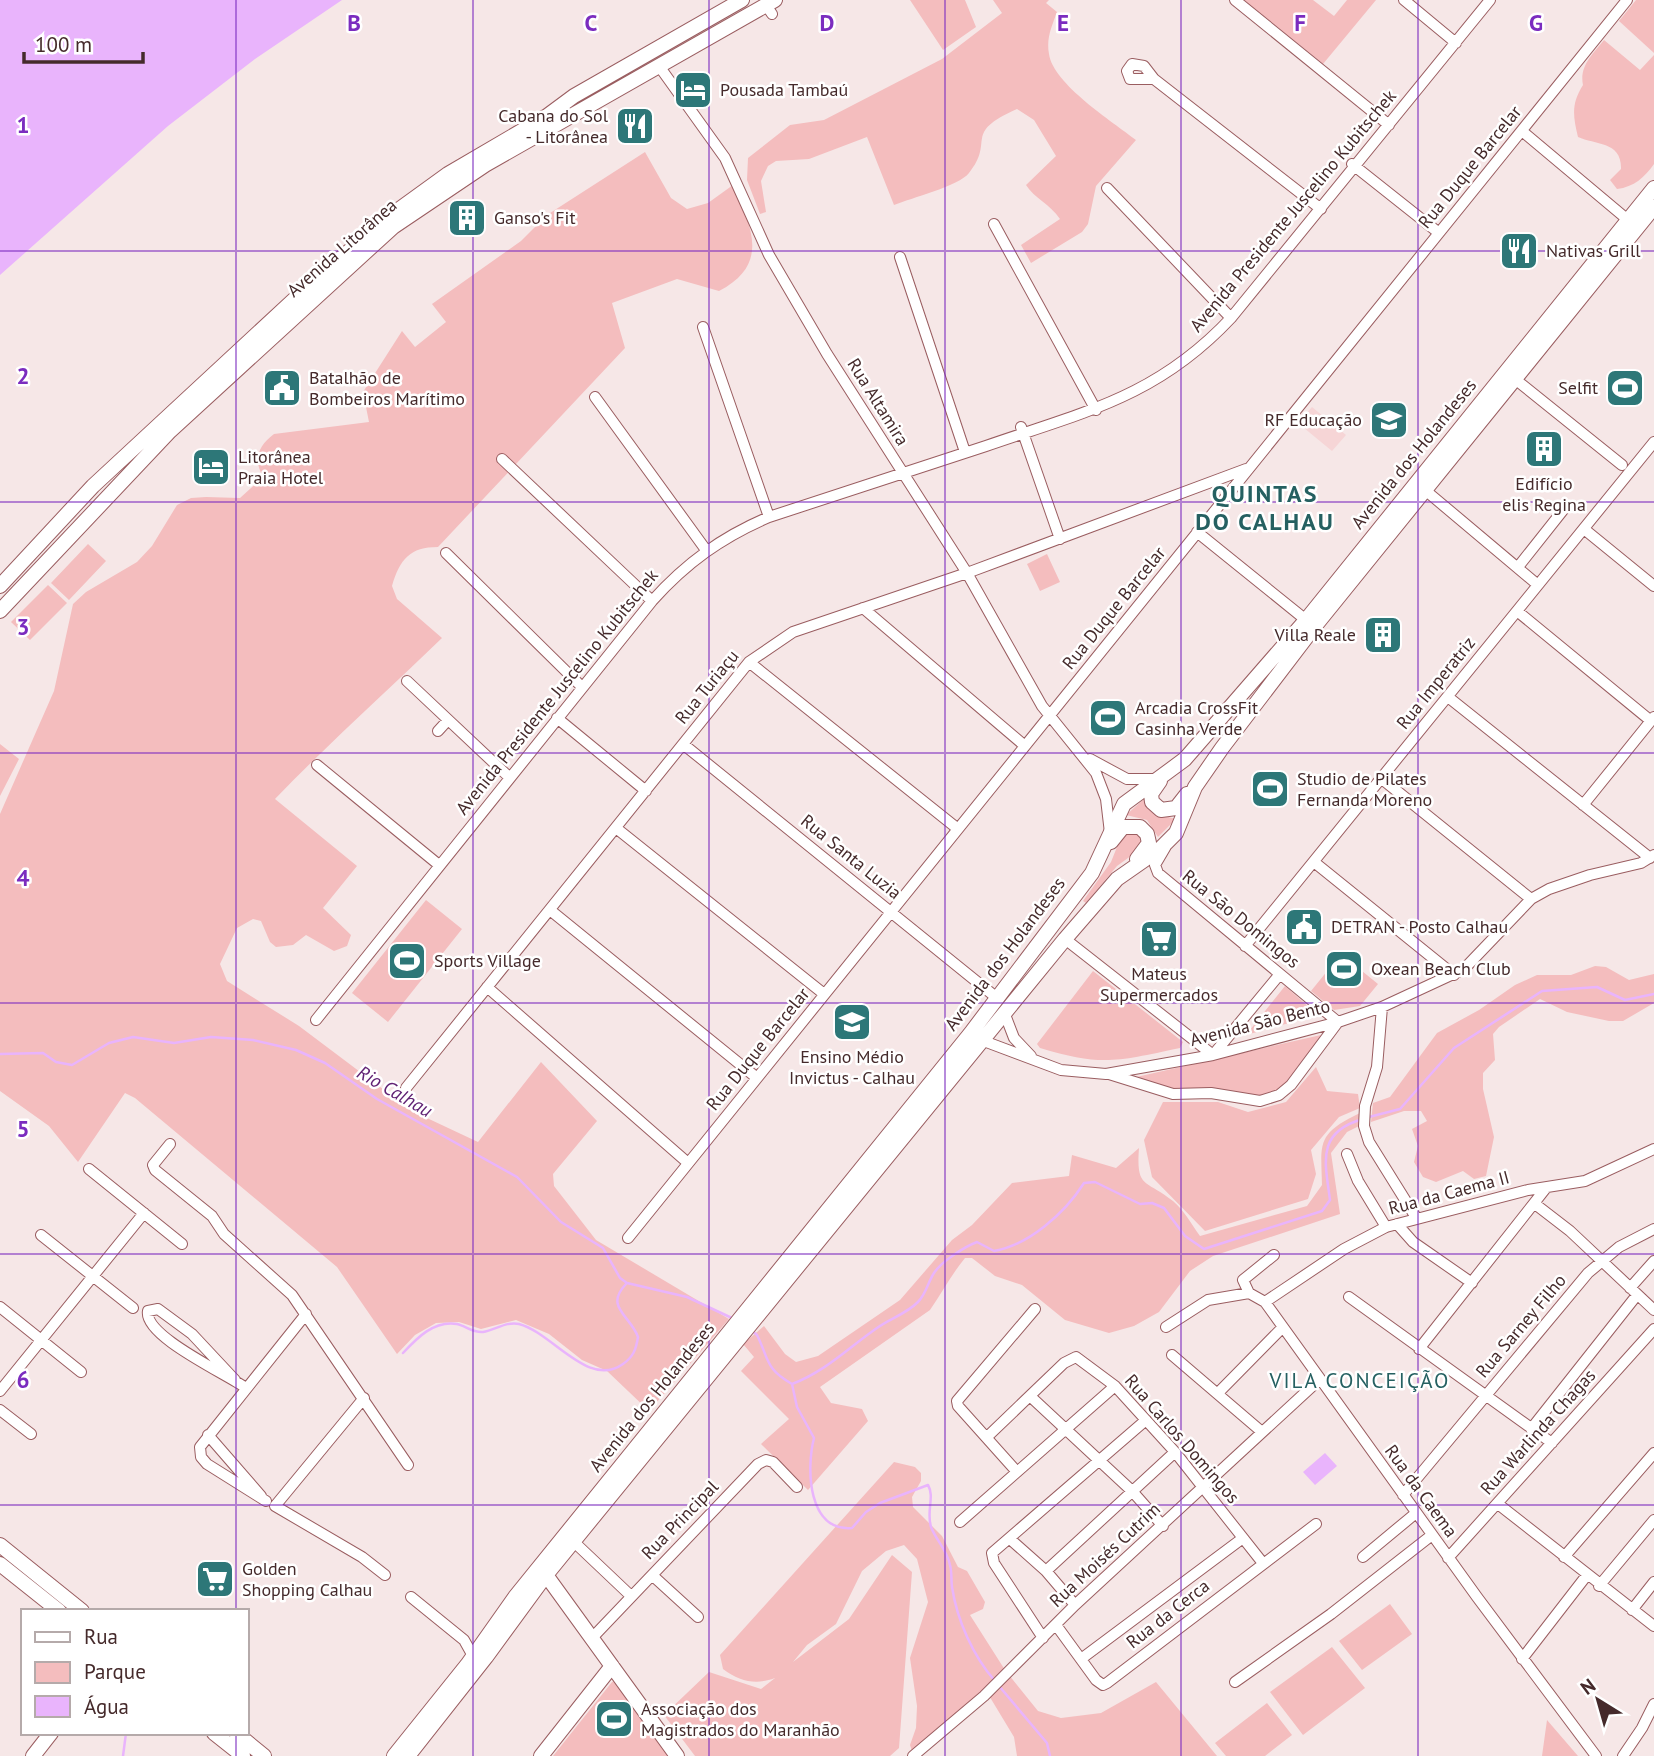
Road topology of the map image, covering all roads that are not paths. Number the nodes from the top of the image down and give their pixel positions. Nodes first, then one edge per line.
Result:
1 (742, 0) edge
2 (1236, 0) edge
3 (1404, 0) edge
4 (1481, 0) edge
5 (1490, 0) edge
6 (1627, 0) edge
7 (771, 6) edge
8 (1453, 40) junction
9 (642, 57) junction
10 (659, 66) junction
11 (1154, 79) dead end
12 (1386, 123) junction
13 (1522, 131) junction
14 (1353, 164) junction
15 (1107, 188) dead end
16 (1654, 188) edge
17 (1319, 207) junction
18 (1654, 207) edge
19 (1628, 220) junction
20 (994, 224) dead end
21 (1439, 233) junction
22 (900, 257) dead end
23 (1228, 315) junction
24 (703, 327) dead end
25 (1515, 379) junction
26 (595, 397) dead end
27 (1095, 407) junction
28 (1022, 430) junction
29 (1653, 445) edge
30 (964, 450) junction
31 (502, 459) dead end
32 (1622, 466) dead end
33 (1249, 468) junction
34 (899, 474) junction
35 (1425, 490) junction
36 (72, 509) junction
37 (1564, 509) dead end
38 (769, 517) junction
39 (1584, 529) junction
40 (1197, 532) junction
41 (1060, 539) junction
42 (57, 549) junction
43 (706, 550) junction
44 (446, 554) dead end
45 (1518, 567) junction
46 (967, 573) junction
47 (1538, 585) junction
48 (1654, 586) edge
49 (0, 589) edge
50 (652, 601) junction
51 (0, 608) edge
52 (863, 608) junction
53 (1517, 611) junction
54 (1306, 620) junction
55 (749, 662) junction
56 (407, 681) dead end
57 (582, 687) junction
58 (1448, 697) junction
59 (1049, 716) junction
60 (557, 718) junction
61 (1652, 719) edge
62 (448, 720) junction
63 (438, 731) dead end
64 (683, 744) junction
65 (1025, 746) junction
66 (1080, 751) junction
67 (1189, 754) junction
68 (317, 765) dead end
69 (1203, 773) junction
70 (509, 777) junction
71 (1160, 778) junction
72 (1382, 779) junction
73 (646, 791) junction
74 (1583, 805) junction
75 (616, 828) junction
76 (958, 829) junction
77 (1176, 832) junction
78 (1110, 833) junction
79 (1652, 857) edge
80 (1314, 862) junction
81 (439, 865) junction
82 (1088, 878) junction
83 (1117, 879) junction
84 (1531, 899) junction
85 (550, 910) junction
86 (891, 911) junction
87 (1065, 939) junction
88 (1245, 946) junction
89 (1280, 974) junction
90 (1454, 975) junction
91 (487, 988) junction
92 (824, 994) junction
93 (997, 998) junction
94 (1382, 1007) junction
95 (1004, 1012) junction
96 (316, 1020) dead end
97 (1338, 1022) junction
98 (981, 1040) junction
99 (1213, 1055) junction
100 (1038, 1062) junction
101 (1106, 1074) junction
102 (757, 1078) junction
103 (407, 1088) dead end
104 (170, 1144) dead end
105 (1654, 1149) edge
106 (1347, 1154) dead end
107 (688, 1163) junction
108 (89, 1169) dead end
109 (1546, 1188) junction
110 (1535, 1204) junction
111 (144, 1213) junction
112 (1417, 1219) junction
113 (1398, 1224) junction
114 (1386, 1227) junction
115 (1654, 1229) edge
116 (41, 1235) dead end
117 (628, 1238) dead end
118 (182, 1244) dead end
119 (1274, 1255) dead end
120 (1601, 1259) junction
121 (1654, 1261) edge
122 (93, 1276) junction
123 (1472, 1283) junction
124 (1634, 1292) junction
125 (1249, 1293) junction
126 (1349, 1297) dead end
127 (1265, 1302) junction
128 (0, 1307) edge
129 (133, 1308) dead end
130 (1035, 1309) dead end
131 (1654, 1310) edge
132 (751, 1313) junction
133 (306, 1314) junction
134 (1166, 1327) dead end
135 (1282, 1328) junction
136 (1654, 1329) edge
137 (735, 1333) junction
138 (41, 1340) junction
139 (1419, 1349) junction
140 (1172, 1355) dead end
141 (81, 1372) dead end
142 (1320, 1379) junction
143 (235, 1380) junction
144 (1115, 1386) junction
145 (246, 1388) junction
146 (0, 1391) edge
147 (1218, 1393) junction
148 (1031, 1397) junction
149 (1484, 1397) junction
150 (364, 1398) junction
151 (0, 1410) edge
152 (1146, 1420) junction
153 (1531, 1429) junction
154 (1065, 1430) junction
155 (1262, 1433) junction
156 (31, 1434) dead end
157 (208, 1435) junction
158 (987, 1437) junction
159 (1552, 1443) junction
160 (1175, 1452) junction
161 (1654, 1453) edge
162 (1099, 1461) junction
163 (408, 1465) dead end
164 (1017, 1472) junction
165 (797, 1487) dead end
166 (1204, 1487) junction
167 (1132, 1491) junction
168 (1403, 1495) junction
169 (1498, 1504) junction
170 (1416, 1513) junction
171 (1654, 1520) edge
172 (960, 1522) dead end
173 (1316, 1524) dead end
174 (1163, 1526) junction
175 (1432, 1535) junction
176 (1243, 1538) junction
177 (1010, 1539) junction
178 (573, 1541) junction
179 (0, 1545) edge
180 (1363, 1557) dead end
181 (1564, 1557) junction
182 (1448, 1558) junction
183 (1262, 1562) junction
184 (0, 1564) edge
185 (1046, 1572) junction
186 (540, 1574) junction
187 (385, 1575) dead end
188 (652, 1575) junction
189 (1587, 1576) junction
190 (1654, 1582) edge
191 (1599, 1586) junction
192 (631, 1596) junction
193 (1075, 1605) junction
194 (56, 1609) edge
195 (80, 1609) edge
196 (1632, 1610) junction
197 (698, 1617) dead end
198 (1056, 1625) junction
199 (1654, 1626) edge
200 (592, 1638) junction
201 (1043, 1638) junction
202 (485, 1640) junction
203 (473, 1656) junction
204 (1522, 1659) junction
205 (1081, 1660) junction
206 (612, 1666) junction
207 (1235, 1682) dead end
208 (1654, 1704) edge
209 (42, 1735) edge
210 (49, 1735) edge
211 (217, 1735) edge
212 (238, 1735) edge
213 (25, 1756) edge
214 (33, 1756) edge
215 (243, 1756) edge
216 (264, 1756) edge
217 (394, 1756) edge
218 (408, 1756) edge
219 (541, 1756) edge
220 (677, 1756) edge
221 (913, 1756) edge
222 (1596, 1756) edge
223 (1622, 1756) edge

1 - 9 main road, Avenida Litorânea
2 - 12 street
3 - 8 street
4 - 8 street, Avenida Presidente Juscelino Kubitschek
5 - 8 street, Avenida Presidente Juscelino Kubitschek
6 - 13 street, Rua Duque Barcelar
7 - 10 main road, Avenida Litorânea
8 - 12 street, Avenida Presidente Juscelino Kubitschek
9 - 10 main road
9 - 36 main road, Avenida Litorânea
10 - 34 street, Rua Altamira
10 - 42 main road, Avenida Litorânea
11 - 17 street
12 - 14 street, Avenida Presidente Juscelino Kubitschek
13 - 19 street
13 - 21 street, Rua Duque Barcelar
14 - 17 street, Avenida Presidente Juscelino Kubitschek
14 - 21 street
15 - 23 street
16 - 19 main road, Avenida dos Holandeses
17 - 23 street, Avenida Presidente Juscelino Kubitschek
18 - 25 main road, Avenida dos Holandeses
19 - 54 main road, Avenida dos Holandeses
20 - 27 street
21 - 33 street, Rua Duque Barcelar
22 - 30 street
23 - 27 street, Avenida Presidente Juscelino Kubitschek
24 - 38 street
25 - 32 street
25 - 35 main road, Avenida dos Holandeses
26 - 43 street
27 - 28 street, Avenida Presidente Juscelino Kubitschek
28 - 30 street, Avenida Presidente Juscelino Kubitschek
28 - 41 street
29 - 39 street, Rua Imperatriz
30 - 34 street, Avenida Presidente Juscelino Kubitschek
31 - 50 street
33 - 40 street, Rua Duque Barcelar
33 - 41 street, Rua Turiaçu
34 - 38 street, Avenida Presidente Juscelino Kubitschek
34 - 46 street, Rua Altamira
35 - 45 street
35 - 69 main road, Avenida dos Holandeses
36 - 42 main road
36 - 49 main road, Avenida Litorânea
37 - 45 street
38 - 43 street, Avenida Presidente Juscelino Kubitschek
39 - 47 street, Rua Imperatriz
39 - 48 street
40 - 54 street
40 - 59 street, Rua Duque Barcelar
41 - 46 street, Rua Turiaçu
42 - 51 main road, Avenida Litorânea
43 - 50 street, Avenida Presidente Juscelino Kubitschek
44 - 57 street
45 - 47 street
46 - 52 street, Rua Turiaçu
46 - 59 street, Rua Altamira
47 - 53 street, Rua Imperatriz
49 - 51 main road
50 - 57 street, Avenida Presidente Juscelino Kubitschek
52 - 55 street, Rua Turiaçu
52 - 65 street
53 - 58 street, Rua Imperatriz
53 - 61 street
54 - 67 main road, Avenida dos Holandeses
55 - 64 street, Rua Turiaçu
55 - 76 street
56 - 62 street
57 - 60 street, Avenida Presidente Juscelino Kubitschek
58 - 72 street, Rua Imperatriz
58 - 74 street
59 - 65 street, Rua Duque Barcelar
59 - 66 street, Rua Altamira
60 - 70 street, Avenida Presidente Juscelino Kubitschek
60 - 73 street
61 - 74 street
62 - 63 street
62 - 70 street
64 - 73 street, Rua Turiaçu
64 - 86 street, Rua Santa Luzia
65 - 76 street, Rua Duque Barcelar
66 - 71 street, Rua Altamira
66 - 78 street, Rua Altamira
67 - 69 main road
67 - 71 main road, Avenida dos Holandeses
68 - 81 street
69 - 77 main road, Avenida dos Holandeses
70 - 81 street, Avenida Presidente Juscelino Kubitschek
71 - 78 main road, Avenida dos Holandeses
72 - 80 street, Rua Imperatriz
72 - 84 street
73 - 75 street, Rua Turiaçu
74 - 79 street
75 - 85 street, Rua Turiaçu
75 - 92 street
76 - 86 street, Rua Duque Barcelar
77 - 83 main road, Avenida dos Holandeses
77 - 88 street, Rua São Domingos
78 - 82 main road, Avenida dos Holandeses
79 - 84 street, Avenida São Bento
80 - 88 street, Rua Imperatriz
80 - 90 street
81 - 96 street, Avenida Presidente Juscelino Kubitschek
82 - 83 main road
82 - 93 main road, Avenida dos Holandeses
83 - 87 main road, Avenida dos Holandeses
84 - 90 street, Avenida São Bento
85 - 91 street, Rua Turiaçu
85 - 102 street
86 - 92 street, Rua Duque Barcelar
86 - 93 street, Rua Santa Luzia
87 - 95 main road, Avenida dos Holandeses
87 - 99 street
88 - 89 street, Rua São Domingos
89 - 97 street, Rua São Domingos
89 - 99 street
90 - 94 street, Avenida São Bento
91 - 103 street, Rua Turiaçu
91 - 107 street
92 - 102 street, Rua Duque Barcelar
93 - 132 main road, Avenida dos Holandeses
94 - 97 street, Avenida São Bento
94 - 112 street
95 - 98 main road, Avenida dos Holandeses
95 - 100 street, Avenida São Bento
97 - 99 street, Avenida São Bento
97 - 101 street
98 - 100 street, Avenida São Bento
98 - 132 main road, Avenida dos Holandeses
99 - 101 street, Avenida São Bento
100 - 101 street, Avenida São Bento
102 - 107 street, Rua Duque Barcelar
104 - 133 street
105 - 109 street, Rua da Caema II
106 - 114 street
107 - 117 street, Rua Duque Barcelar
108 - 111 street
109 - 110 street
109 - 112 street, Rua da Caema II
110 - 120 street
110 - 123 street
111 - 118 street
111 - 122 street
112 - 113 street, Rua da Caema II
113 - 114 street, Rua da Caema II
113 - 123 street
114 - 127 street, Rua da Caema II
115 - 120 street, Rua Sarney Filho
116 - 122 street
119 - 125 street
120 - 124 street
120 - 149 street, Rua Sarney Filho
121 - 124 street
122 - 129 street
122 - 138 street
123 - 139 street
124 - 131 street
124 - 153 street
125 - 127 street, Rua da Caema
125 - 134 street
126 - 139 street
127 - 135 street, Rua da Caema
128 - 138 street
130 - 158 street
132 - 137 main road, Avenida dos Holandeses
133 - 145 street
133 - 150 street
135 - 142 street, Rua da Caema
135 - 147 street
136 - 159 street, Rua Warlinda Chagas
137 - 178 main road, Avenida dos Holandeses
137 - 186 main road, Avenida dos Holandeses
138 - 141 street
138 - 146 street
139 - 149 street
140 - 147 street
142 - 155 street, Rua Moisés Cutrim
142 - 168 street, Rua da Caema
143 - 143 street
143 - 145 street
144 - 148 street, Rua Carlos Domingos
144 - 152 street, Rua Carlos Domingos
144 - 154 street
145 - 157 street
147 - 155 street
148 - 154 street
148 - 158 street
149 - 153 street
149 - 168 street, Rua Sarney Filho
150 - 163 street
150 - 187 street
151 - 156 street
152 - 160 street, Rua Carlos Domingos
152 - 162 street
153 - 159 street
154 - 162 street
154 - 164 street
155 - 166 street, Rua Moisés Cutrim
157 - 157 street
158 - 164 street
159 - 169 street, Rua Warlinda Chagas
160 - 166 street, Rua Carlos Domingos
160 - 167 street
161 - 181 street
162 - 167 street
162 - 177 street
164 - 172 street
165 - 188 street, Rua Principal
166 - 174 street, Rua Moisés Cutrim
166 - 176 street, Rua Carlos Domingos
167 - 174 street
167 - 185 street
168 - 170 street, Rua da Caema
169 - 181 street
169 - 182 street, Rua Warlinda Chagas
170 - 175 street, Rua da Caema
170 - 180 street
171 - 191 street
173 - 183 street, Rua da Cerca
174 - 193 street, Rua Moisés Cutrim
175 - 182 street, Rua da Caema
175 - 207 street
176 - 183 street, Rua Carlos Domingos
176 - 205 street
177 - 185 street
177 - 201 street
178 - 186 main road, Avenida dos Holandeses
178 - 192 street
179 - 195 main road
181 - 189 street
182 - 204 street, Rua da Caema
183 - 205 street, Rua da Cerca
184 - 194 main road
185 - 193 street
186 - 200 main road
186 - 202 main road, Avenida dos Holandeses
186 - 218 main road, Avenida dos Holandeses
188 - 192 street, Rua Principal
188 - 197 street
189 - 191 street
189 - 204 street
190 - 196 street
191 - 196 street
192 - 200 street, Rua Principal
193 - 198 street, Rua Moisés Cutrim
196 - 199 street
198 - 201 street, Rua Moisés Cutrim
198 - 205 street, Rua da Cerca
200 - 206 main road
201 - 221 street, Rua Moisés Cutrim
202 - 203 main road, Avenida dos Holandeses
202 - 203 street
203 - 217 main road, Avenida dos Holandeses
204 - 222 street, Rua da Caema
206 - 219 main road
206 - 220 main road
208 - 223 street
209 - 213 main road
210 - 214 main road
211 - 215 main road
212 - 216 main road

